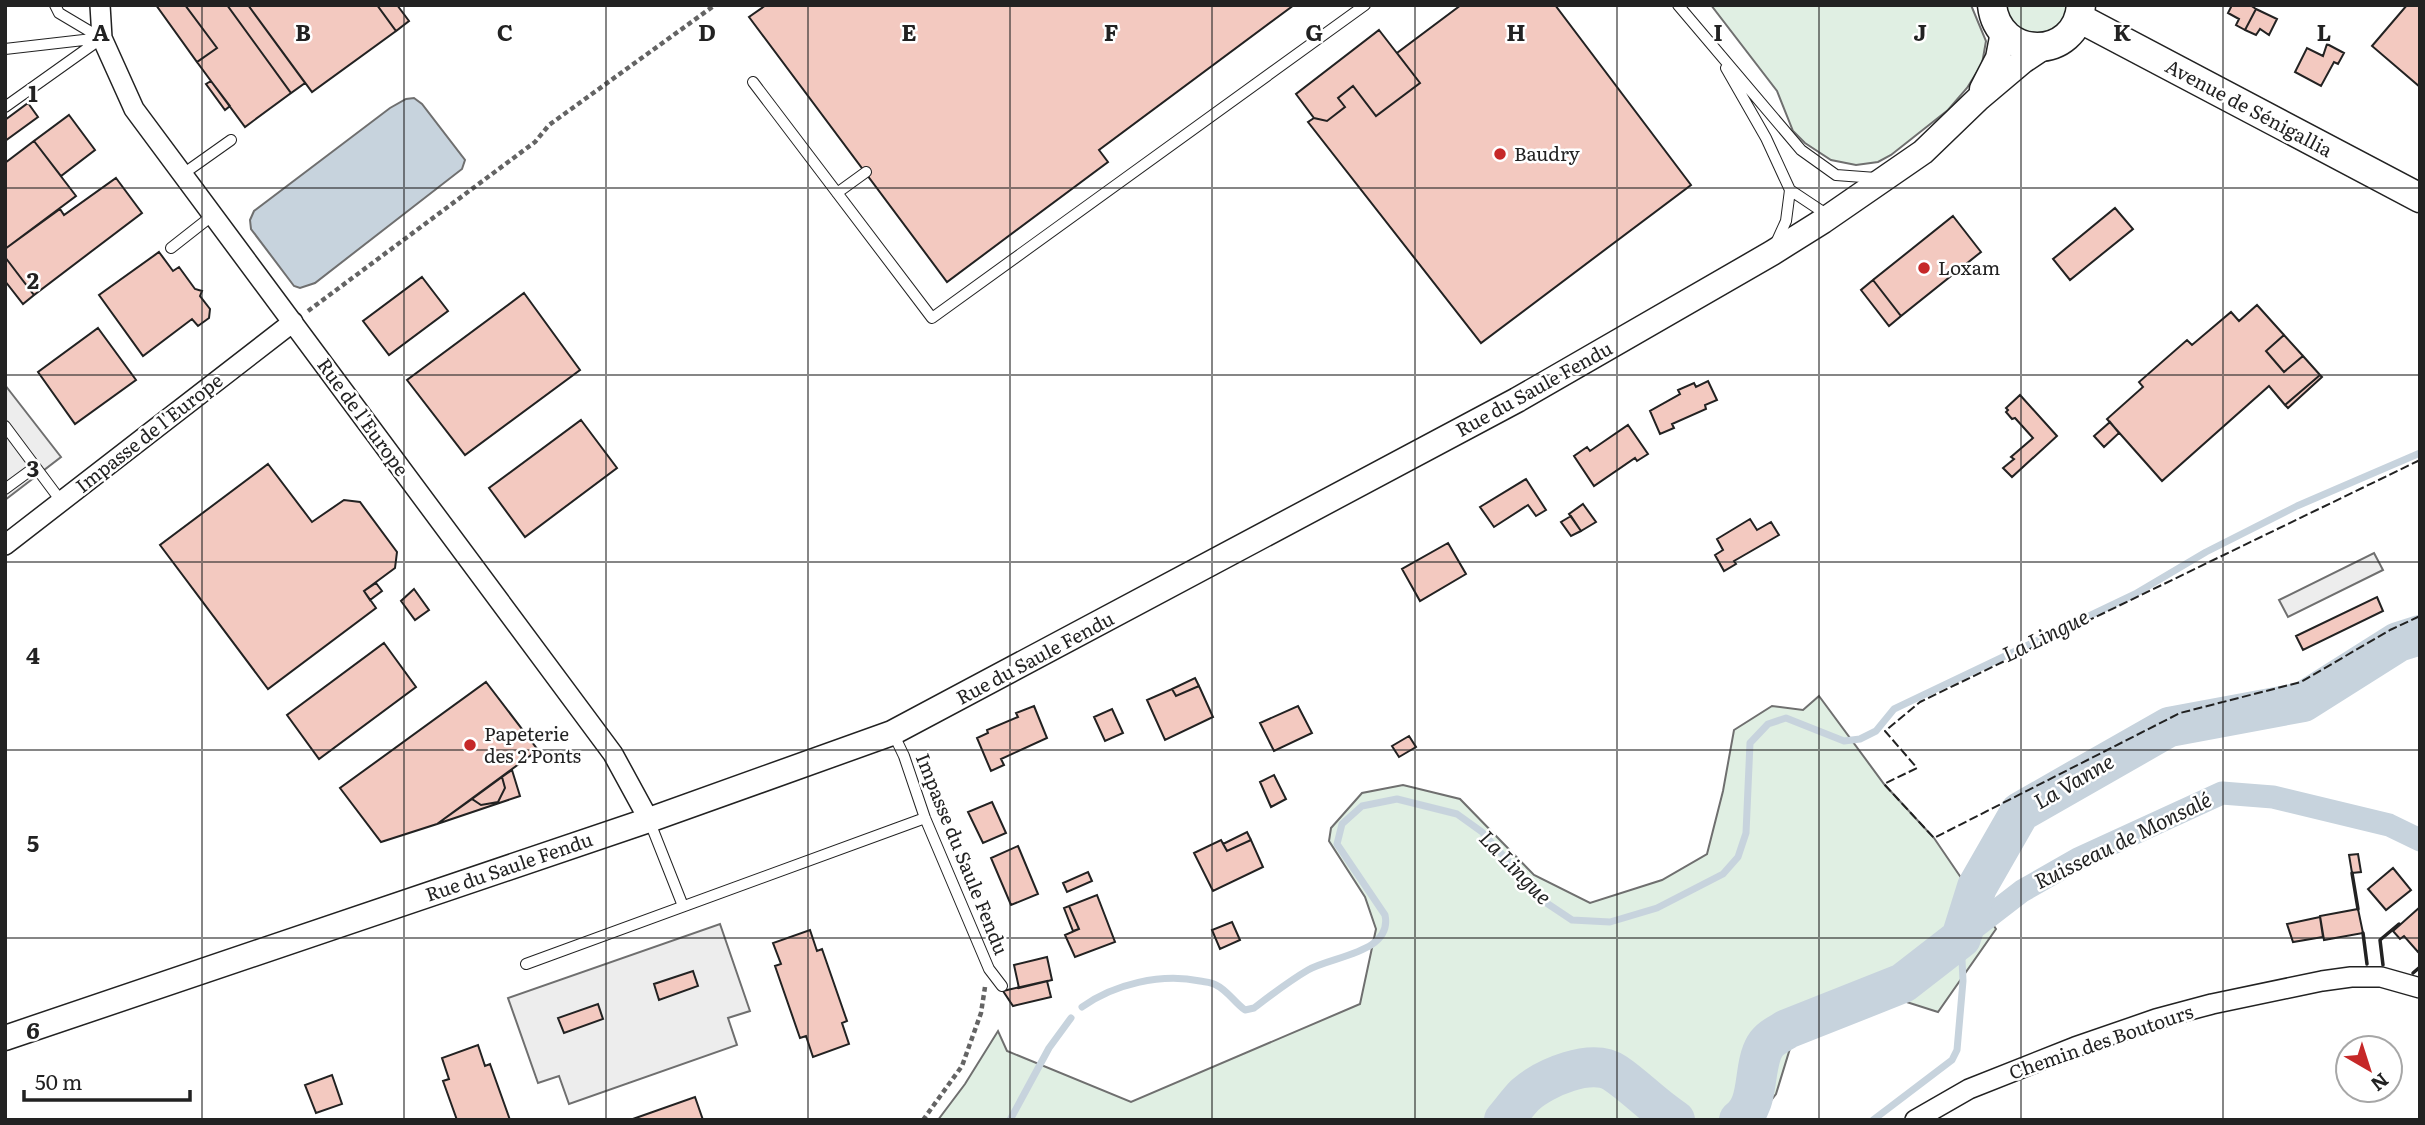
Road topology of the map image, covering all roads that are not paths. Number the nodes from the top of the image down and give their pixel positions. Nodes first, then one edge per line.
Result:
1 (55, 5) edge
2 (100, 5) edge
3 (1365, 5) edge
4 (1678, 5) edge
5 (2080, 12) edge
6 (1994, 13) edge
7 (102, 38) junction
8 (2044, 47) junction
9 (1716, 49) junction
10 (5, 50) edge
11 (753, 82) dead end
12 (1978, 99) junction
13 (5, 107) edge
14 (230, 140) dead end
15 (866, 172) dead end
16 (183, 174) junction
17 (1883, 179) junction
18 (1790, 190) junction
19 (837, 193) junction
20 (2420, 198) edge
21 (213, 215) junction
22 (1830, 216) junction
23 (171, 248) dead end
24 (1772, 253) junction
25 (293, 321) junction
26 (5, 426) edge
27 (35, 467) junction
28 (5, 489) edge
29 (61, 501) junction
30 (5, 545) edge
31 (892, 733) junction
32 (925, 818) junction
33 (649, 820) junction
34 (683, 906) junction
35 (526, 964) dead end
36 (1002, 986) dead end
37 (2420, 988) edge
38 (5, 1038) edge
39 (1914, 1120) edge

1 - 7 lane
2 - 7 street, Rue de l'Europe
3 - 19 lane
4 - 9 lane
5 - 8 main road
5 - 20 main road, Avenue de Sénigallia
6 - 8 main road
6 - 12 street, Rue du Saule Fendu
7 - 10 lane
7 - 13 lane
7 - 16 street, Rue de l'Europe
8 - 12 street, Rue du Saule Fendu
9 - 17 lane
9 - 18 lane
11 - 19 lane
12 - 17 street, Rue du Saule Fendu
14 - 16 lane
15 - 19 lane
16 - 21 street, Rue de l'Europe
17 - 22 street, Rue du Saule Fendu
18 - 22 lane
18 - 24 lane
21 - 23 lane
21 - 25 street, Rue de l'Europe
22 - 24 street, Rue du Saule Fendu
24 - 31 street, Rue du Saule Fendu
25 - 29 street, Impasse de l'Europe
25 - 33 street, Rue de l'Europe
26 - 27 lane
27 - 28 lane
27 - 29 lane
29 - 30 street, Impasse de l'Europe
31 - 32 lane, Impasse du Saule Fendu
31 - 33 street, Rue du Saule Fendu
32 - 34 lane
32 - 36 lane, Impasse du Saule Fendu
33 - 34 lane
33 - 38 street, Rue du Saule Fendu
34 - 35 lane
37 - 39 street, Chemin des Boutours

